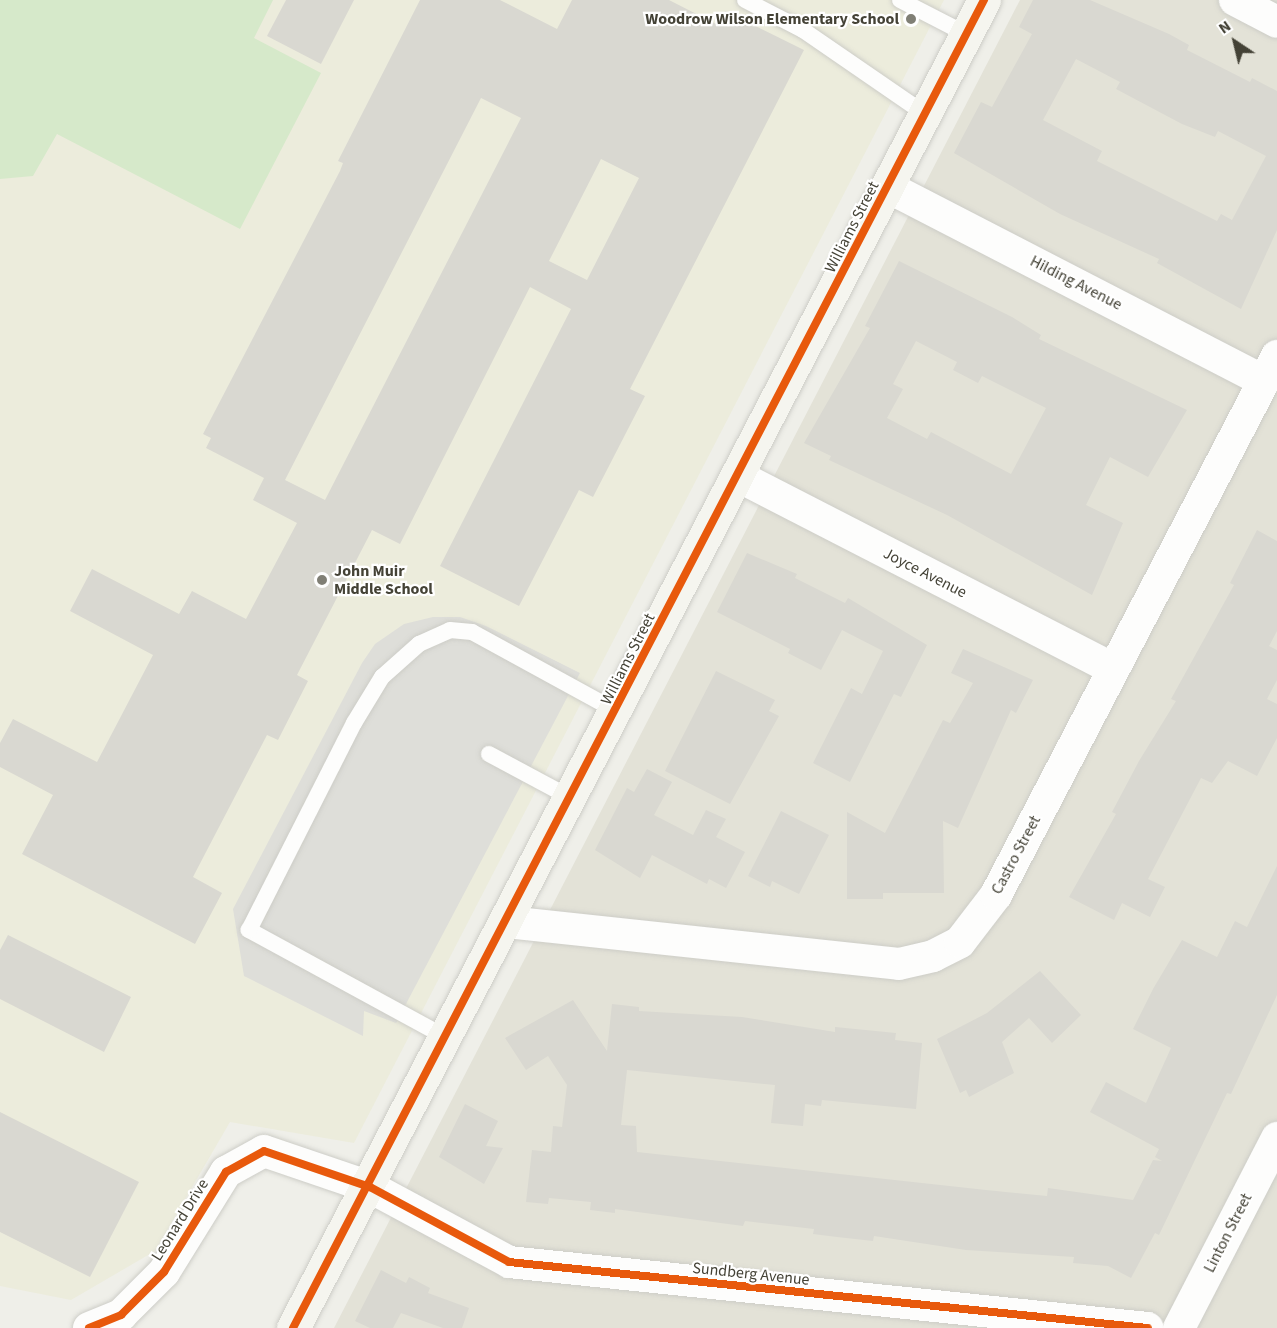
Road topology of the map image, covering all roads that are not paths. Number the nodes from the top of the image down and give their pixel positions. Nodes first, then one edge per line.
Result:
1 (745, 0) edge
2 (900, 0) edge
3 (984, 0) edge
4 (1235, 0) edge
5 (1277, 22) edge
6 (966, 34) junction
7 (925, 114) junction
8 (888, 187) junction
9 (1271, 368) edge
10 (738, 476) junction
11 (1113, 669) junction
12 (616, 711) junction
13 (489, 754) dead end
14 (571, 798) junction
15 (507, 922) junction
16 (447, 1038) junction
17 (1277, 1138) edge
18 (370, 1187) junction
19 (89, 1328) edge
20 (293, 1328) edge
21 (1148, 1328) edge
22 (1179, 1328) edge

1 - 7 lane
2 - 6 lane
3 - 6 street, Williams Street
4 - 5 street
6 - 7 street, Williams Street
7 - 8 street, Williams Street
8 - 9 street, Hilding Avenue
8 - 10 street, Williams Street
9 - 11 street, Castro Street
10 - 11 street, Joyce Avenue
10 - 12 street, Williams Street
11 - 15 street, Castro Street
12 - 14 street, Williams Street
12 - 16 lane
13 - 14 lane
14 - 15 street, Williams Street
15 - 16 street, Williams Street
16 - 18 street, Williams Street
17 - 22 street, Linton Street
18 - 19 street, Leonard Drive
18 - 20 street, Williams Street
18 - 21 street, Sundberg Avenue

